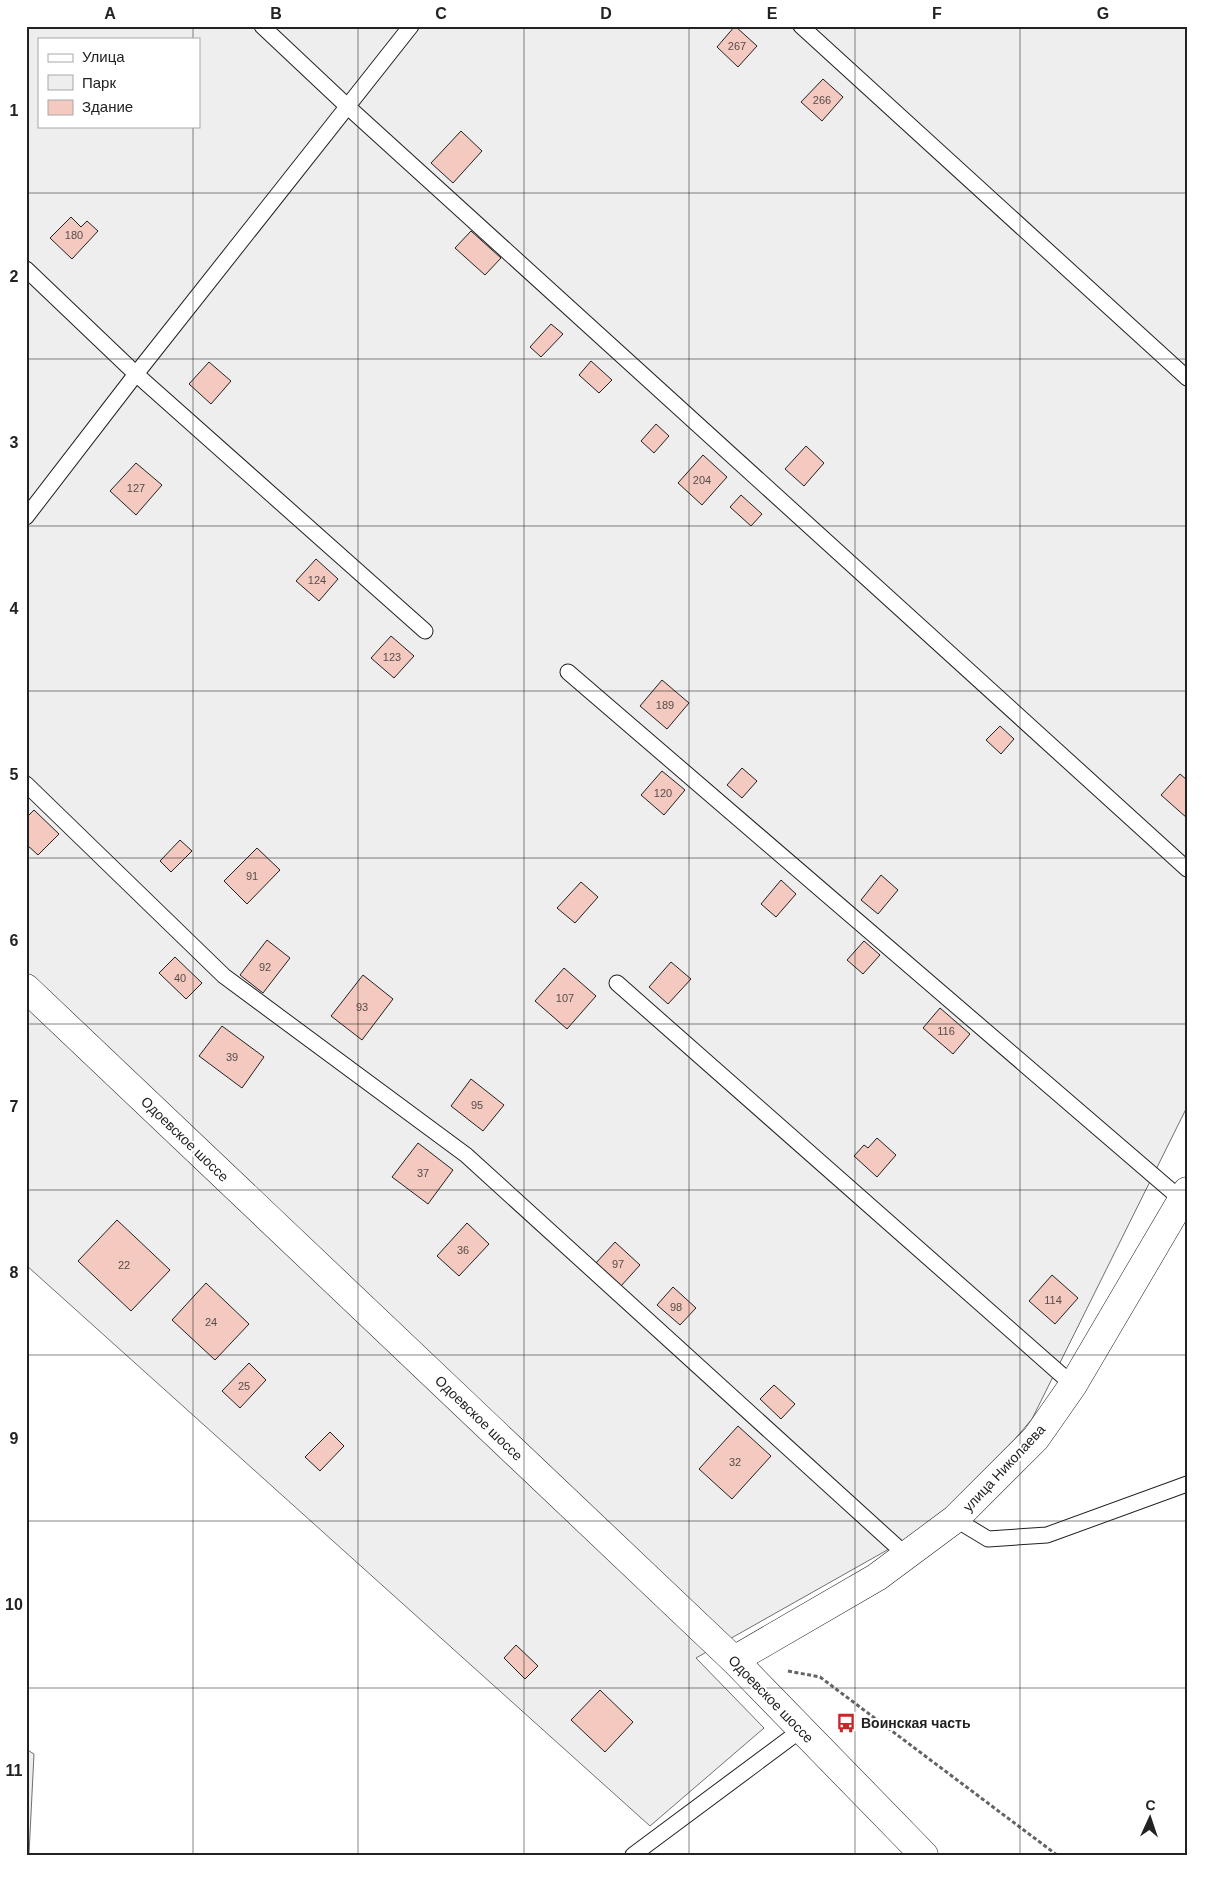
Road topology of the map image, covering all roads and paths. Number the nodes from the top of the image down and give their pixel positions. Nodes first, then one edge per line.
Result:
1 (262, 26) edge
2 (411, 26) edge
3 (801, 26) edge
4 (347, 106) junction
5 (26, 269) edge
6 (136, 374) junction
7 (1187, 378) edge
8 (26, 517) edge
9 (425, 630) dead end
10 (568, 672) dead end
11 (26, 784) edge
12 (1187, 869) edge
13 (617, 983) dead end
14 (26, 988) edge
15 (1185, 1196) edge
16 (1072, 1385) junction
17 (1187, 1484) edge
18 (955, 1519) junction
19 (906, 1555) junction
20 (734, 1660) junction
21 (782, 1670) dead end
22 (801, 1730) junction
23 (633, 1855) edge
24 (924, 1855) edge
25 (1057, 1855) edge

1 - 4 lane
2 - 4 lane
3 - 7 lane
4 - 6 lane
4 - 12 lane
5 - 6 lane
6 - 8 lane
6 - 9 lane
10 - 15 lane
11 - 19 lane
13 - 16 lane
14 - 20 main road, Одоевское шоссе
15 - 16 main road, улица Николаева
16 - 18 main road, улица Николаева
17 - 18 lane
18 - 19 main road, улица Николаева
19 - 20 main road, улица Николаева
20 - 22 main road, Одоевское шоссе
21 - 25 path
22 - 23 lane
22 - 24 main road, Одоевское шоссе

